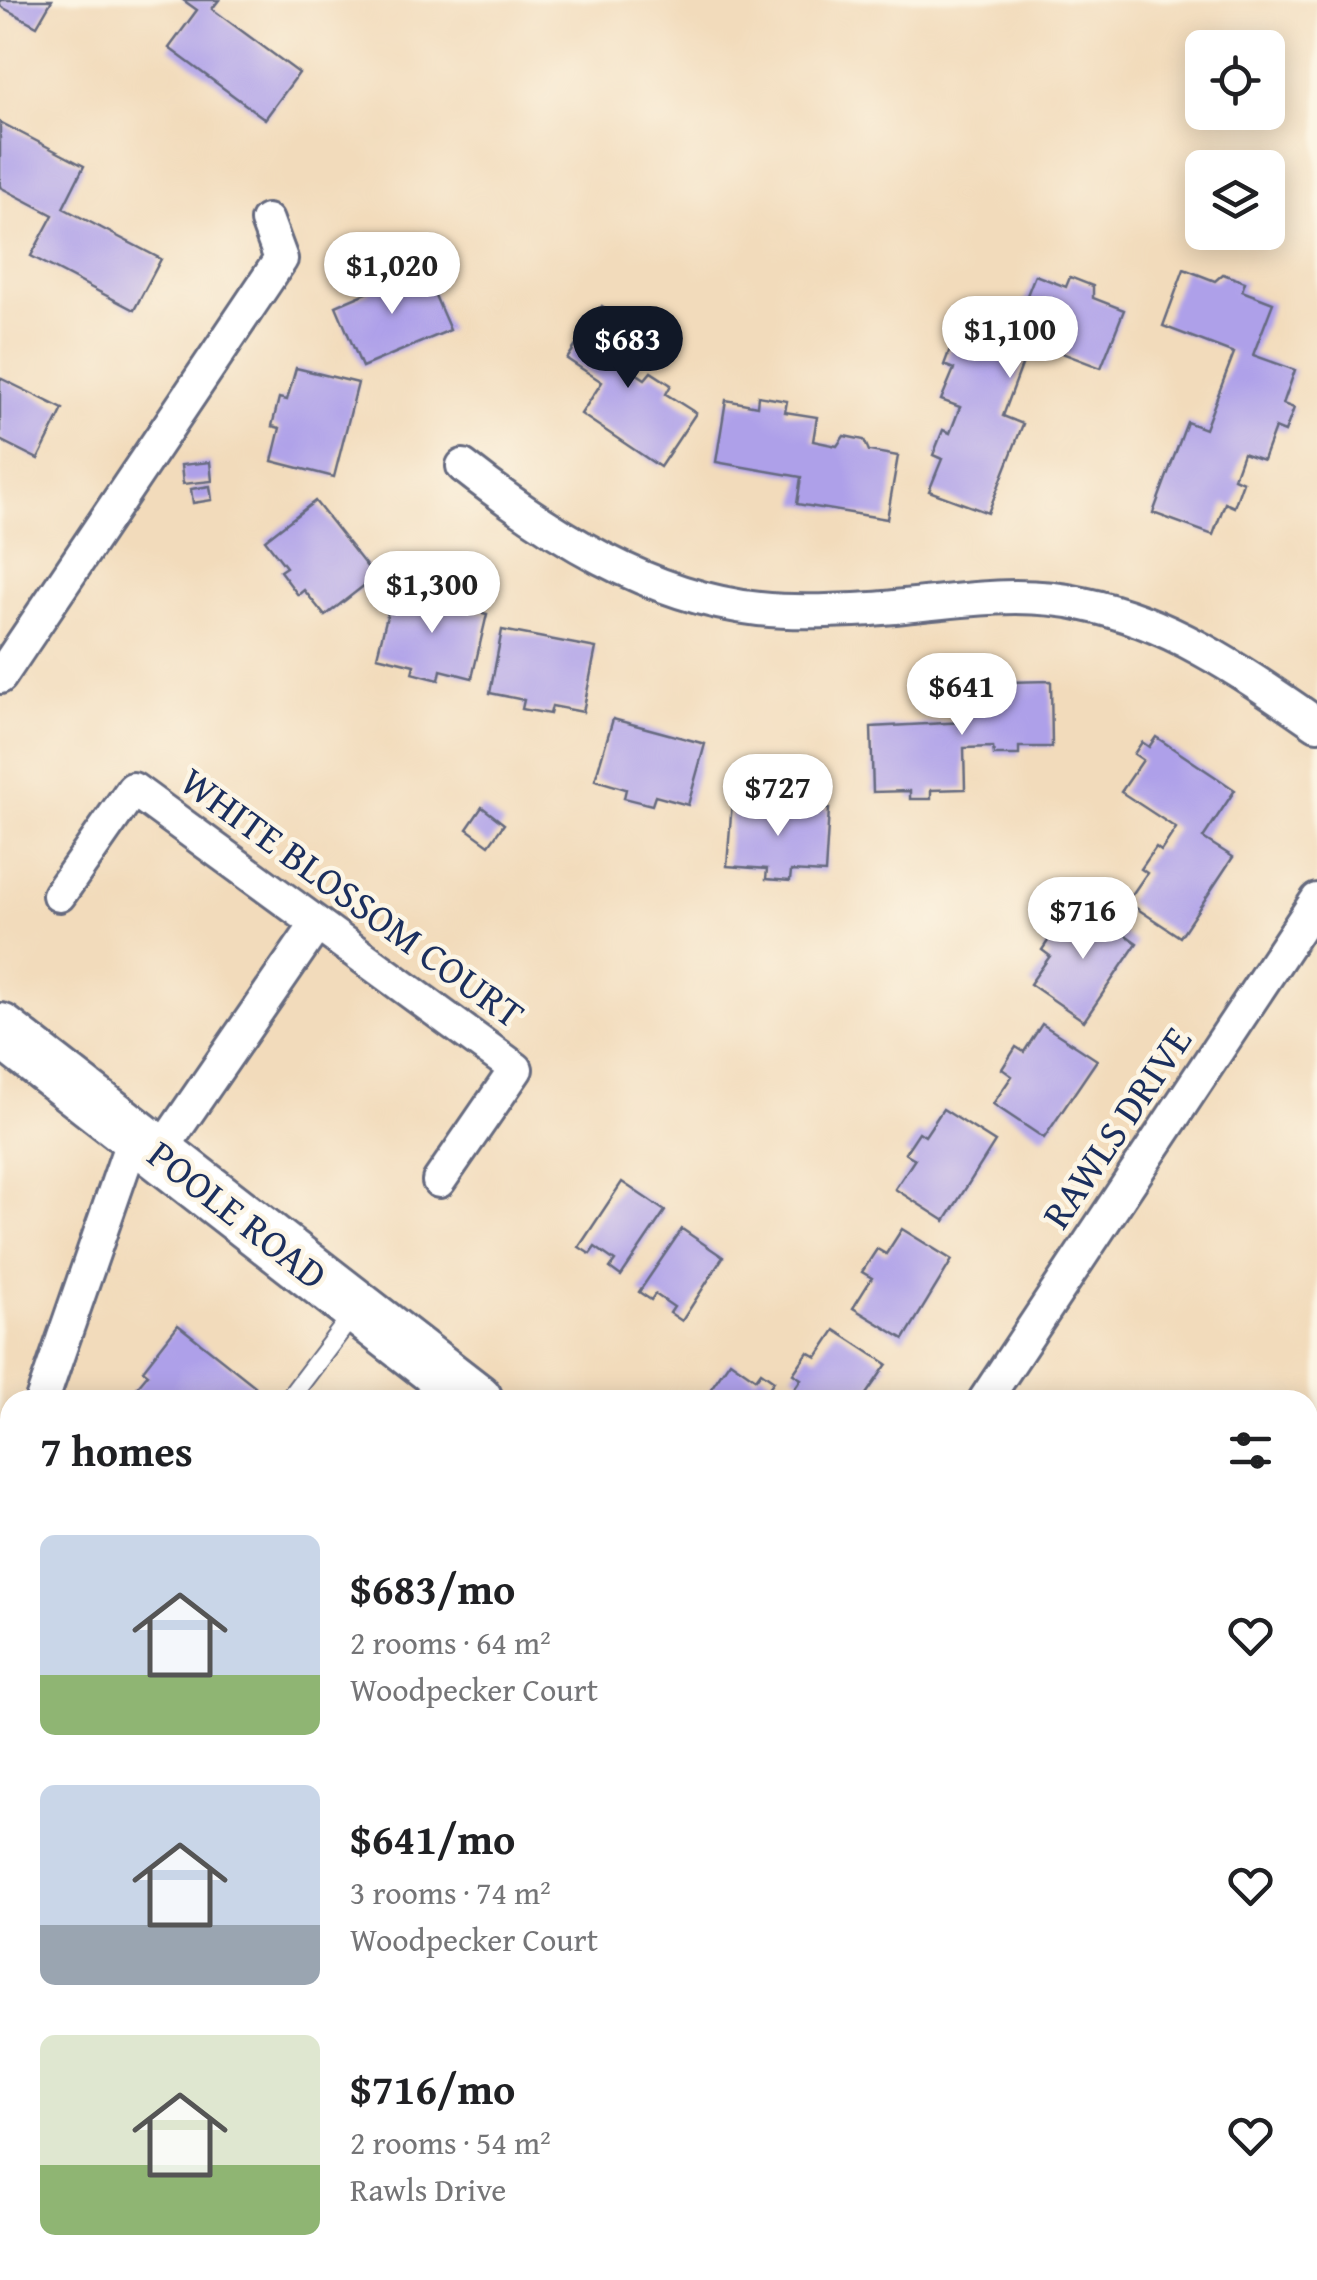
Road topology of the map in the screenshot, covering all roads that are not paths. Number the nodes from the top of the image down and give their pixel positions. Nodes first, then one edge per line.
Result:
1 (267, 221) dead end
2 (463, 466) dead end
3 (0, 678) edge
4 (1317, 724) edge
5 (59, 894) dead end
6 (1317, 900) edge
7 (316, 924) junction
8 (0, 1030) edge
9 (148, 1143) junction
10 (439, 1181) dead end
11 (358, 1308) junction
12 (46, 1390) edge
13 (296, 1390) edge
14 (463, 1390) edge
15 (992, 1390) edge

1 - 3 street
2 - 4 street
5 - 7 street, WHITE BLOSSOM COURT
6 - 15 street, RAWLS DRIVE
7 - 9 street
7 - 10 street, WHITE BLOSSOM COURT
8 - 9 main road, POOLE ROAD
9 - 11 main road, POOLE ROAD
9 - 12 street
11 - 13 lane
11 - 14 main road, POOLE ROAD

